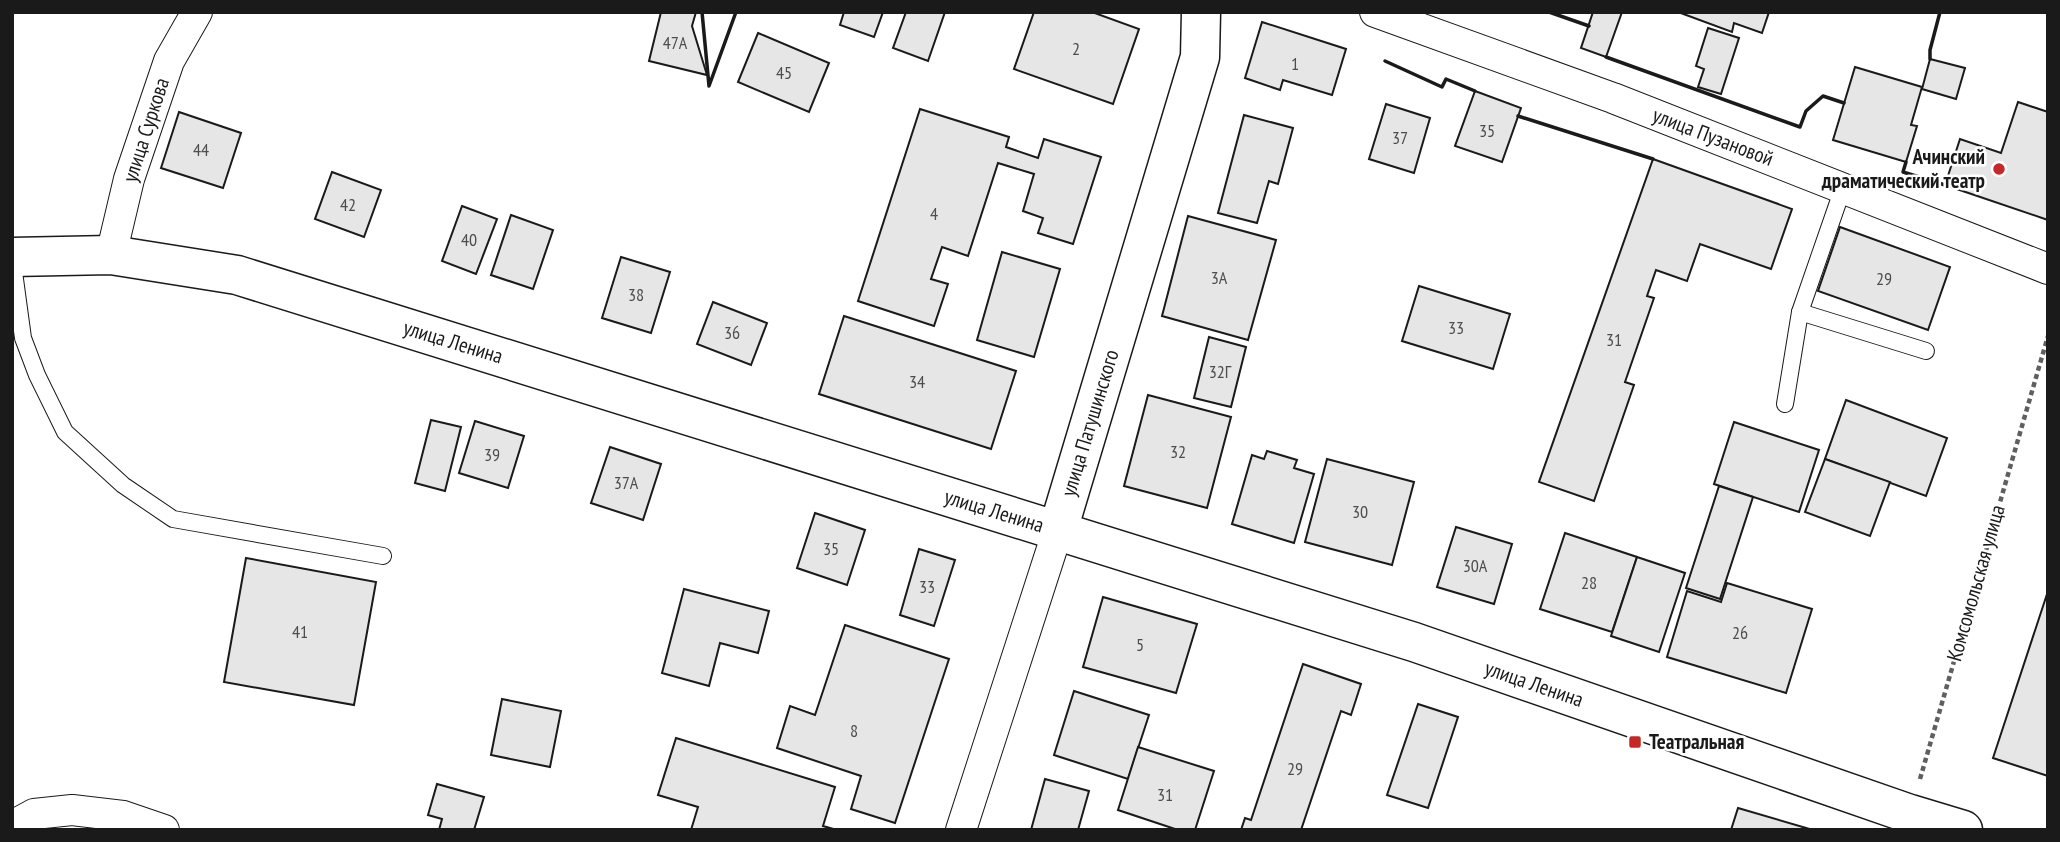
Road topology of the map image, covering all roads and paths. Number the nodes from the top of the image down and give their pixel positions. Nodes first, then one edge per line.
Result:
1 (197, 12) edge
2 (1201, 12) edge
3 (1375, 12) edge
4 (1843, 188) junction
5 (111, 255) junction
6 (12, 257) edge
7 (2048, 269) edge
8 (1800, 312) junction
9 (2048, 336) edge
10 (1926, 351) dead end
11 (1785, 404) dead end
12 (1058, 530) junction
13 (383, 556) dead end
14 (23, 820) edge
15 (1908, 822) edge
16 (164, 830) edge
17 (961, 830) edge
18 (1963, 830) edge

1 - 5 street, улица Суркова
2 - 12 main road, улица Патушинского
3 - 4 street, улица Пузановой
4 - 7 street, улица Пузановой
4 - 8 lane
5 - 6 main road, улица Ленина
5 - 12 main road, улица Ленина
6 - 13 lane
8 - 10 lane
8 - 11 lane
9 - 15 path, Комсомольская улица
12 - 15 main road, улица Ленина
12 - 17 street, улица Патушинского
14 - 16 street
15 - 18 main road, улица Ленина

